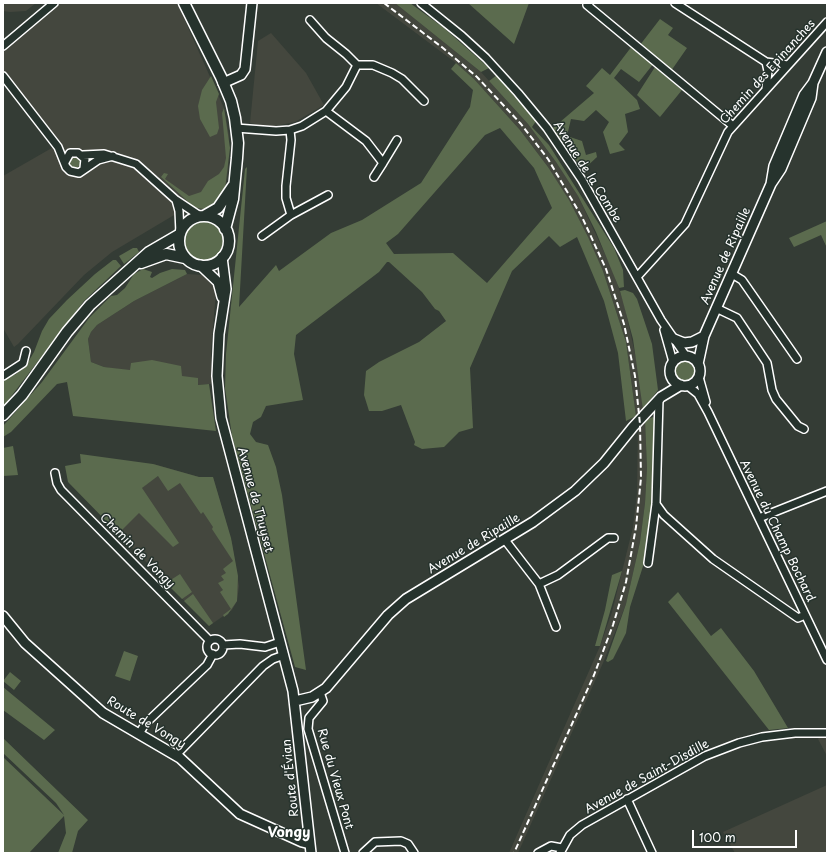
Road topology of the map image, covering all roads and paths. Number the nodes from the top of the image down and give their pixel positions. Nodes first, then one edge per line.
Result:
1 (54, 3) edge
2 (184, 3) edge
3 (252, 3) edge
4 (421, 3) edge
5 (589, 3) edge
6 (675, 3) edge
7 (310, 20) dead end
8 (827, 22) edge
9 (3, 46) edge
10 (827, 52) edge
11 (766, 62) junction
12 (357, 65) junction
13 (788, 65) junction
14 (3, 76) edge
15 (224, 82) junction
16 (766, 89) junction
17 (424, 100) dead end
18 (326, 111) junction
19 (733, 126) junction
20 (236, 128) junction
21 (290, 130) junction
22 (397, 140) dead end
23 (58, 147) junction
24 (72, 153) junction
25 (83, 155) junction
26 (113, 156) junction
27 (65, 162) junction
28 (382, 163) junction
29 (84, 168) junction
30 (374, 177) dead end
31 (234, 185) junction
32 (328, 195) dead end
33 (176, 200) junction
34 (291, 215) junction
35 (202, 216) junction
36 (225, 229) junction
37 (180, 233) junction
38 (262, 236) dead end
39 (222, 257) junction
40 (185, 258) junction
41 (200, 266) junction
42 (132, 268) junction
43 (732, 274) junction
44 (637, 277) junction
45 (223, 302) junction
46 (716, 308) junction
47 (661, 320) junction
48 (704, 336) junction
49 (674, 339) junction
50 (26, 351) dead end
51 (686, 356) junction
52 (797, 359) dead end
53 (673, 362) junction
54 (698, 364) junction
55 (3, 376) edge
56 (671, 376) junction
57 (699, 377) junction
58 (684, 385) junction
59 (660, 398) junction
60 (708, 412) junction
61 (3, 415) edge
62 (804, 430) dead end
63 (55, 473) dead end
64 (827, 491) edge
65 (656, 504) junction
66 (758, 518) junction
67 (614, 538) dead end
68 (505, 540) junction
69 (648, 563) dead end
70 (539, 584) junction
71 (805, 615) junction
72 (3, 616) edge
73 (556, 627) dead end
74 (210, 641) junction
75 (280, 642) junction
76 (223, 645) junction
77 (213, 654) junction
78 (284, 655) junction
79 (827, 660) edge
80 (320, 692) junction
81 (295, 701) junction
82 (827, 733) edge
83 (139, 734) junction
84 (176, 755) junction
85 (627, 799) junction
86 (312, 850) edge
87 (561, 850) edge
88 (345, 853) edge
89 (363, 853) edge
90 (414, 853) edge
91 (538, 853) edge
92 (652, 853) edge

1 - 9 street
2 - 15 main road
3 - 15 street
4 - 44 street, Avenue de la Combe
5 - 19 street
6 - 11 street
7 - 12 street
8 - 13 street, Chemin des Epinanches
10 - 43 street, Avenue de Ripaille
11 - 13 street
11 - 16 street
12 - 17 street
12 - 18 street
13 - 16 street, Chemin des Epinanches
14 - 23 street
15 - 20 main road
16 - 19 street, Chemin des Epinanches
18 - 21 street
18 - 28 street
19 - 44 street, Chemin des Epinanches
20 - 21 street
20 - 31 main road
21 - 34 street
22 - 28 street
23 - 24 street
23 - 27 street
24 - 25 street
24 - 27 street
25 - 26 street
25 - 29 street
26 - 29 street
26 - 33 street
27 - 29 street
28 - 30 street
31 - 35 main road
31 - 36 main road
32 - 34 street
33 - 35 street
33 - 37 street
34 - 38 street
35 - 36 main road
35 - 37 main road
36 - 39 main road
37 - 40 main road
37 - 42 main road
39 - 41 main road
39 - 45 street, Avenue de Thuyset
40 - 41 main road
40 - 42 main road
41 - 45 street, Avenue de Thuyset
42 - 61 main road
43 - 46 street, Avenue de Ripaille
43 - 52 street
44 - 47 street, Avenue de la Combe
45 - 75 street, Avenue de Thuyset
46 - 48 street, Avenue de Ripaille
46 - 62 street
47 - 49 street, Avenue de la Combe
47 - 53 street, Avenue de la Combe
48 - 49 street
48 - 51 street, Avenue de Ripaille
48 - 54 street, Avenue de Ripaille
49 - 51 street, Avenue de la Combe
50 - 55 street
51 - 53 street
51 - 54 street
53 - 56 street
54 - 57 street
56 - 58 street
56 - 59 street, Avenue de Ripaille
57 - 58 street
57 - 60 street, Avenue du Champ Bochard
58 - 59 street, Avenue de Ripaille
58 - 60 street, Avenue du Champ Bochard
59 - 65 street
59 - 68 street, Avenue de Ripaille
60 - 66 street, Avenue du Champ Bochard
63 - 74 street, Chemin de Vongy
64 - 66 street
65 - 69 street
65 - 71 street
66 - 71 street, Avenue du Champ Bochard
67 - 70 street
68 - 70 street
68 - 80 street, Avenue de Ripaille
70 - 73 street
71 - 79 street, Avenue du Champ Bochard
72 - 83 street, Route de Vongy
74 - 76 street
74 - 77 street
75 - 76 street
75 - 78 street, Avenue de Thuyset
76 - 77 street
77 - 83 street
78 - 81 street, Avenue de Thuyset
78 - 84 street
80 - 81 street, Avenue de Ripaille
80 - 88 street, Rue du Vieux Pont
81 - 86 street, Route d'Évian
82 - 85 street, Avenue de Saint-Disdille
83 - 84 street, Route de Vongy
84 - 86 street, Route de Vongy
85 - 87 street, Avenue de Saint-Disdille
85 - 92 street
87 - 91 street, Avenue de Saint-Disdille
89 - 90 street

